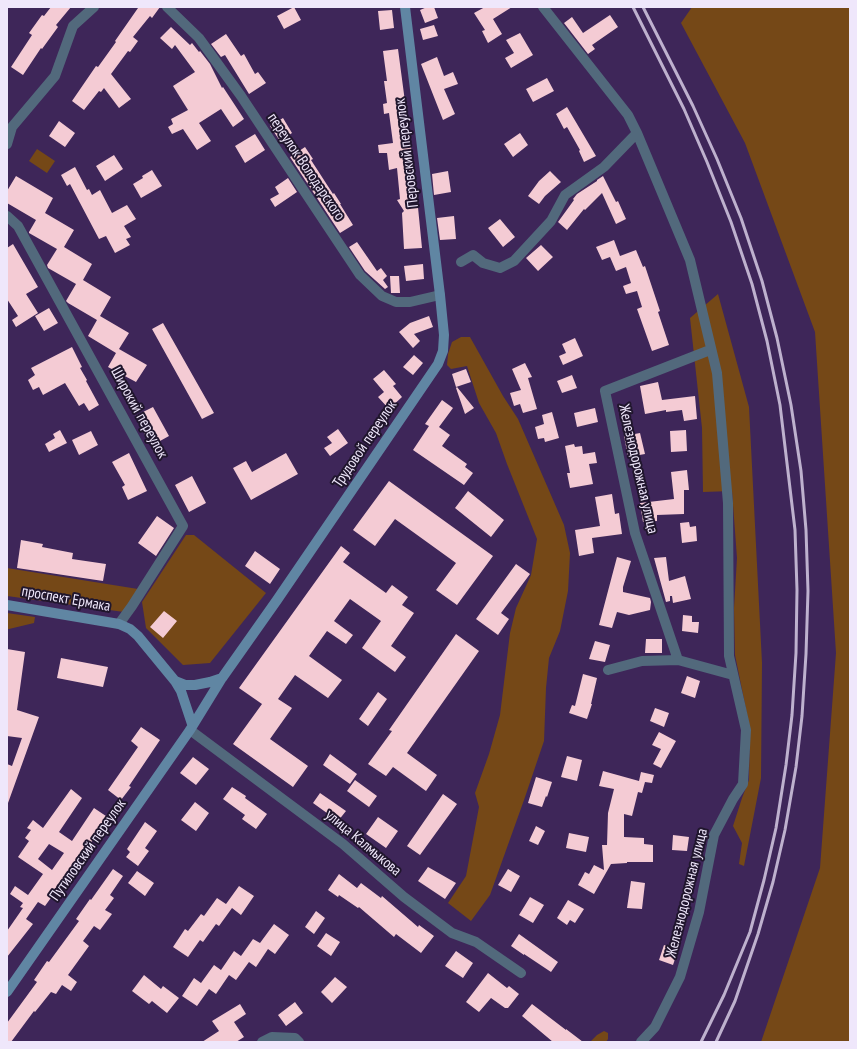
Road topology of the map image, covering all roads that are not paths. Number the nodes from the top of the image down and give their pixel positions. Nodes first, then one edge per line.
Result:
1 (94, 7) edge
2 (167, 7) edge
3 (405, 7) edge
4 (543, 7) edge
5 (637, 133) junction
6 (7, 144) edge
7 (7, 216) edge
8 (461, 262) dead end
9 (440, 295) junction
10 (710, 350) junction
11 (7, 605) edge
12 (119, 624) junction
13 (678, 660) junction
14 (608, 670) dead end
15 (733, 675) junction
16 (222, 678) junction
17 (176, 681) junction
18 (191, 727) junction
19 (521, 973) dead end
20 (7, 992) edge
21 (262, 1042) edge
22 (299, 1042) edge
23 (641, 1042) edge

1 - 6 street
2 - 9 street, переулок Володарского
3 - 9 street, Перовский переулок
4 - 5 street, Железнодорожная улица
5 - 8 street
5 - 10 street, Железнодорожная улица
7 - 12 street, Широкий переулок
9 - 16 street, Трудовой переулок
10 - 13 street, Железнодорожная улица
10 - 15 street, Железнодорожная улица
11 - 12 street, проспект Ермака
12 - 17 street
13 - 14 street
13 - 15 street
15 - 23 street, Железнодорожная улица
16 - 17 street
16 - 18 street, Путиловский переулок
17 - 18 street
18 - 19 street, улица Калмыкова
18 - 20 street, Путиловский переулок
21 - 22 street

